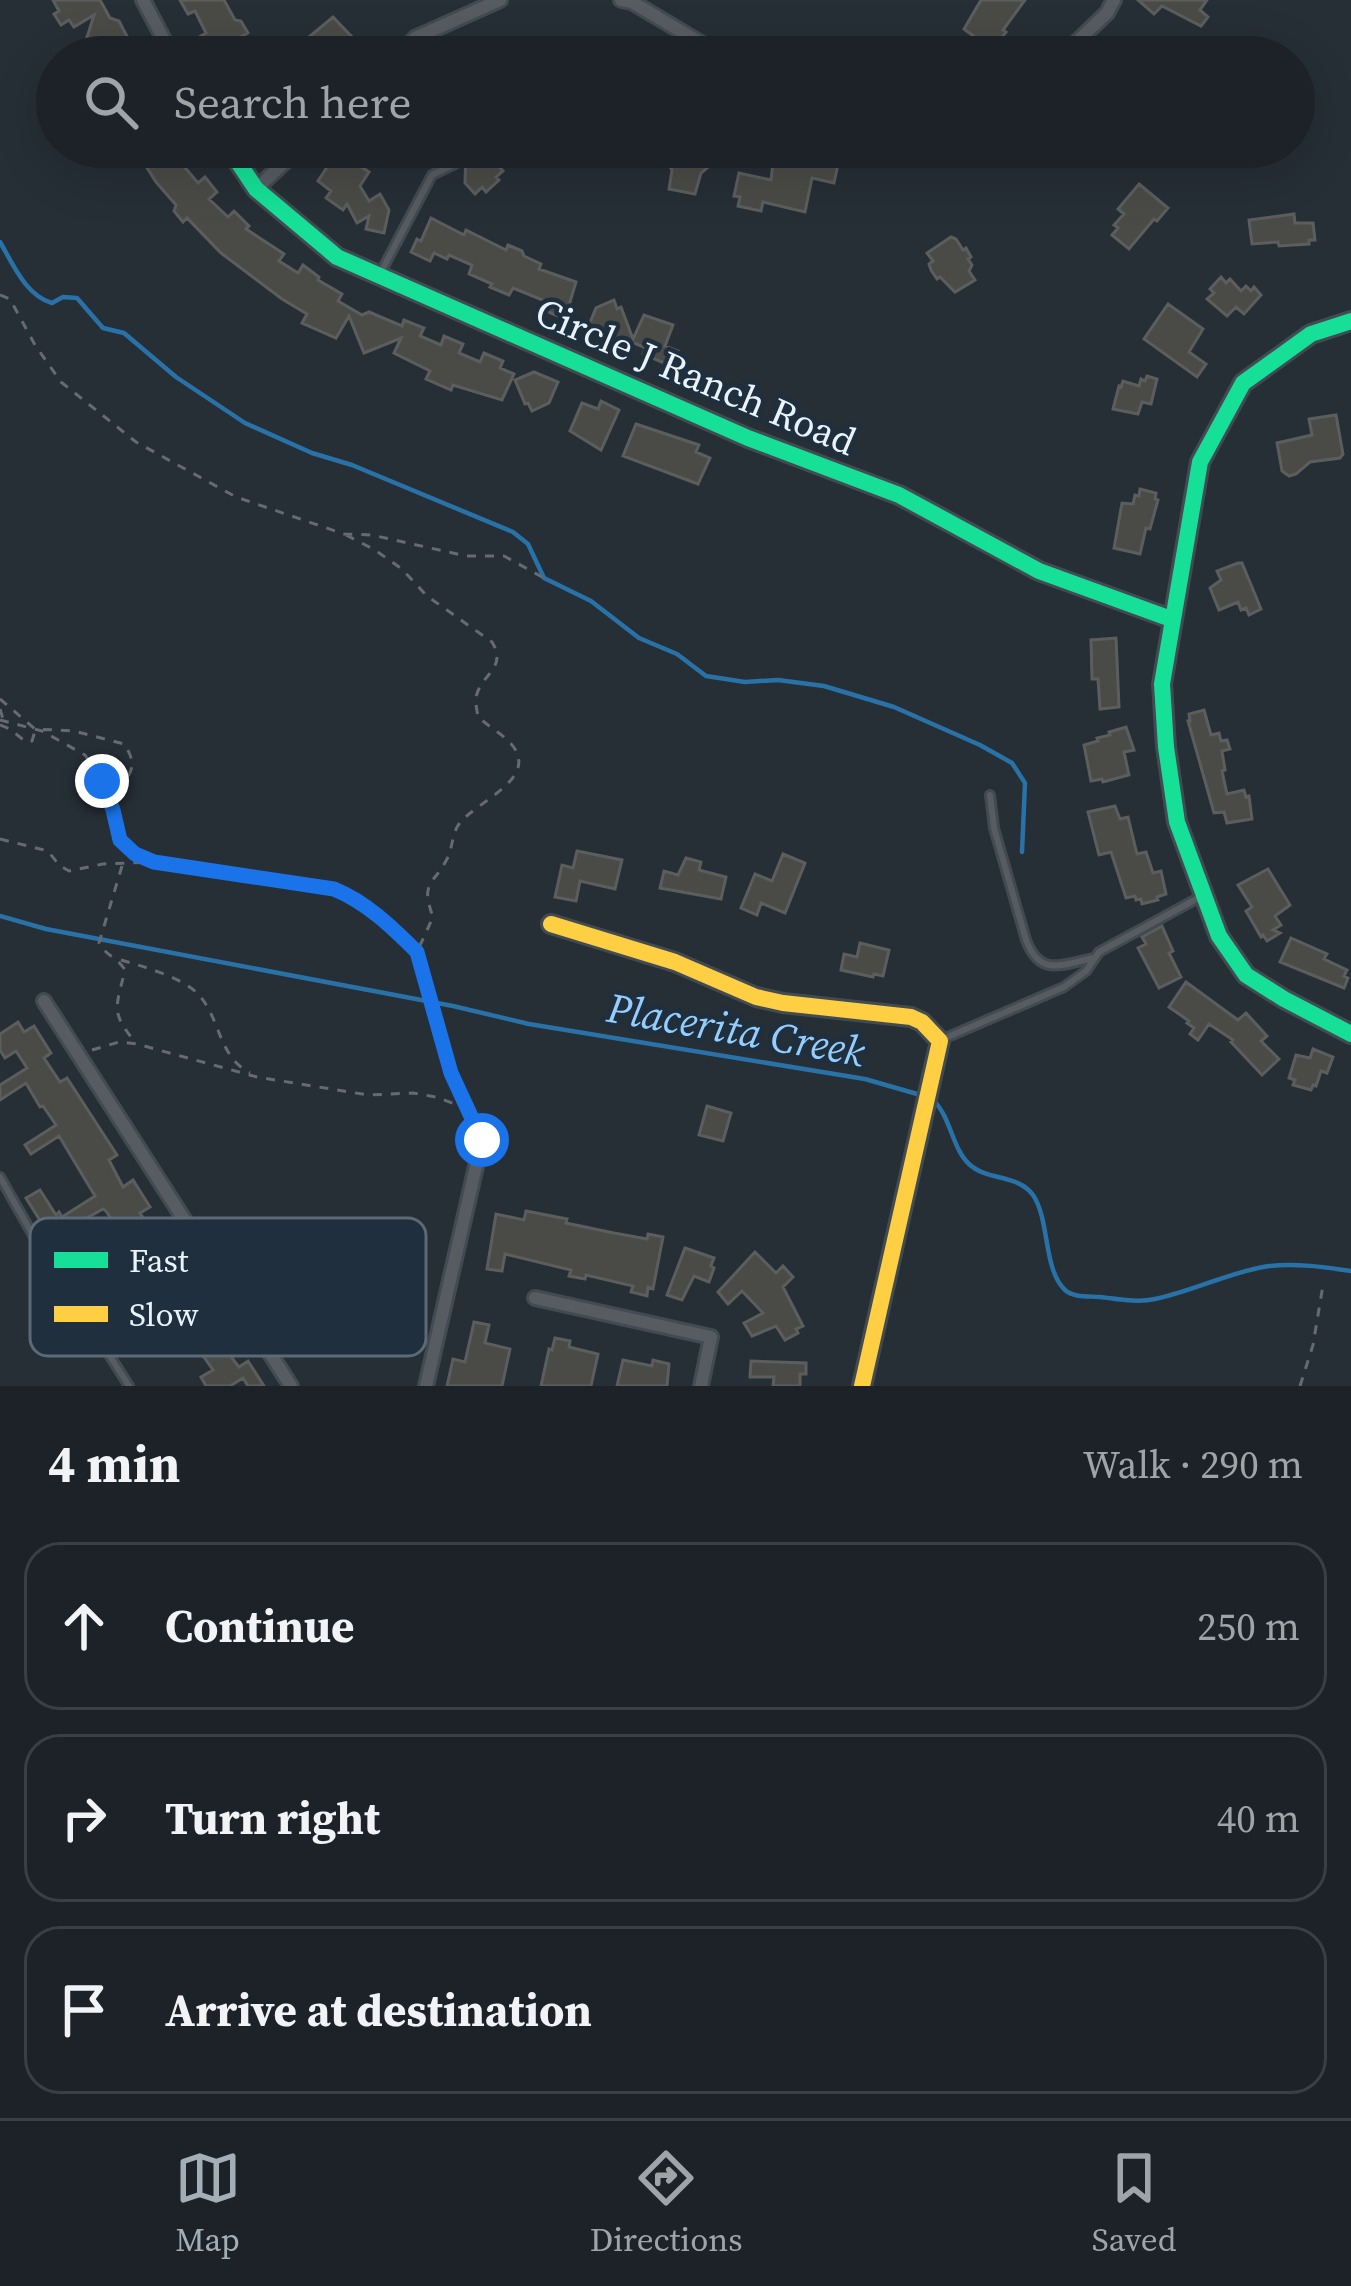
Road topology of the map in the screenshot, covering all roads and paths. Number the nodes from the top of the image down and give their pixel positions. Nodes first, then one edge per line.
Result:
1 (142, 0) edge
2 (500, 0) edge
3 (621, 0) edge
4 (1114, 0) edge
5 (162, 36) edge
6 (419, 36) edge
7 (689, 36) edge
8 (1083, 36) edge
9 (242, 168) edge
10 (278, 168) edge
11 (447, 168) edge
12 (256, 189) junction
13 (379, 275) junction
14 (0, 295) edge
15 (1351, 321) edge
16 (344, 534) junction
17 (544, 578) dead end
18 (1171, 619) junction
19 (0, 699) edge
20 (0, 709) edge
21 (2, 723) edge
22 (35, 729) junction
23 (102, 781) junction
24 (990, 795) dead end
25 (0, 838) edge
26 (154, 862) junction
27 (122, 864) junction
28 (1205, 894) junction
29 (551, 924) dead end
30 (417, 952) junction
31 (1095, 958) junction
32 (119, 959) junction
33 (44, 1000) dead end
34 (1351, 1034) edge
35 (940, 1041) junction
36 (137, 1043) junction
37 (80, 1057) junction
38 (256, 1077) junction
39 (468, 1109) junction
40 (482, 1140) joint
41 (0, 1177) edge
42 (183, 1218) edge
43 (30, 1230) edge
44 (1323, 1285) dead end
45 (535, 1298) dead end
46 (110, 1356) edge
47 (272, 1356) edge
48 (129, 1386) edge
49 (291, 1386) edge
50 (426, 1386) edge
51 (701, 1386) edge
52 (862, 1386) edge
53 (1300, 1386) edge

1 - 5 street
2 - 6 street
3 - 7 street
4 - 8 street
9 - 12 street, Circle J Ranch Road
10 - 12 street
11 - 13 lane
12 - 13 street, Circle J Ranch Road
13 - 18 street, Circle J Ranch Road
14 - 16 path
15 - 18 street
16 - 17 path
16 - 30 path
18 - 28 street
19 - 22 path
20 - 21 path
21 - 22 path
21 - 22 path
22 - 23 path
22 - 23 path
23 - 26 path
24 - 31 lane
25 - 27 path
26 - 27 path
26 - 30 path
27 - 32 path
28 - 31 lane
28 - 34 street
29 - 35 street
30 - 39 path
31 - 35 lane
32 - 36 path
32 - 38 path
33 - 37 street
35 - 52 street
36 - 37 path
36 - 38 path
37 - 42 street
38 - 39 path
39 - 40 path
40 - 50 street
41 - 43 lane
44 - 53 path
45 - 51 street
46 - 48 lane
47 - 49 street

